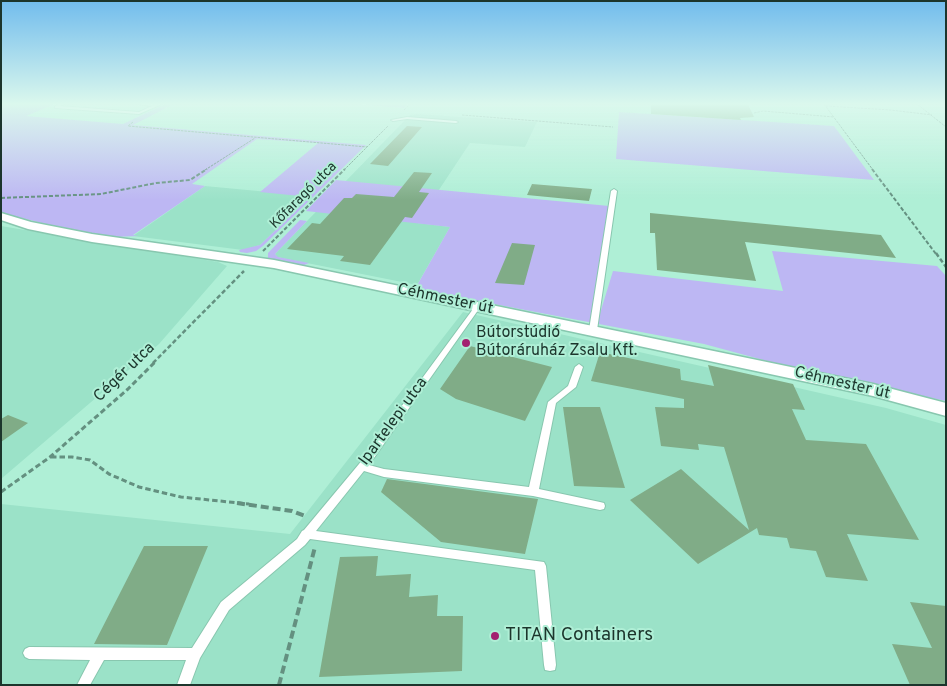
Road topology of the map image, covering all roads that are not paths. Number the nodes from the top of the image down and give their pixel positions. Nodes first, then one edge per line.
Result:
1 (614, 191) dead end
2 (1, 216) edge
3 (478, 306) junction
4 (593, 330) junction
5 (579, 367) dead end
6 (946, 410) edge
7 (362, 467) junction
8 (533, 492) junction
9 (600, 506) dead end
10 (312, 535) junction
11 (29, 653) dead end
12 (100, 653) junction
13 (195, 654) junction
14 (550, 665) dead end
15 (83, 685) edge
16 (183, 685) edge

1 - 4 lane
2 - 3 street, Céhmester út
3 - 4 street, Céhmester út
3 - 7 lane, Ipartelepi utca
4 - 6 street, Céhmester út
5 - 8 lane
7 - 8 lane
7 - 10 lane, Ipartelepi utca
8 - 9 lane
10 - 13 lane, Ipartelepi utca
10 - 14 lane
11 - 12 lane
12 - 13 lane
12 - 15 lane
13 - 16 lane, Ipartelepi utca

